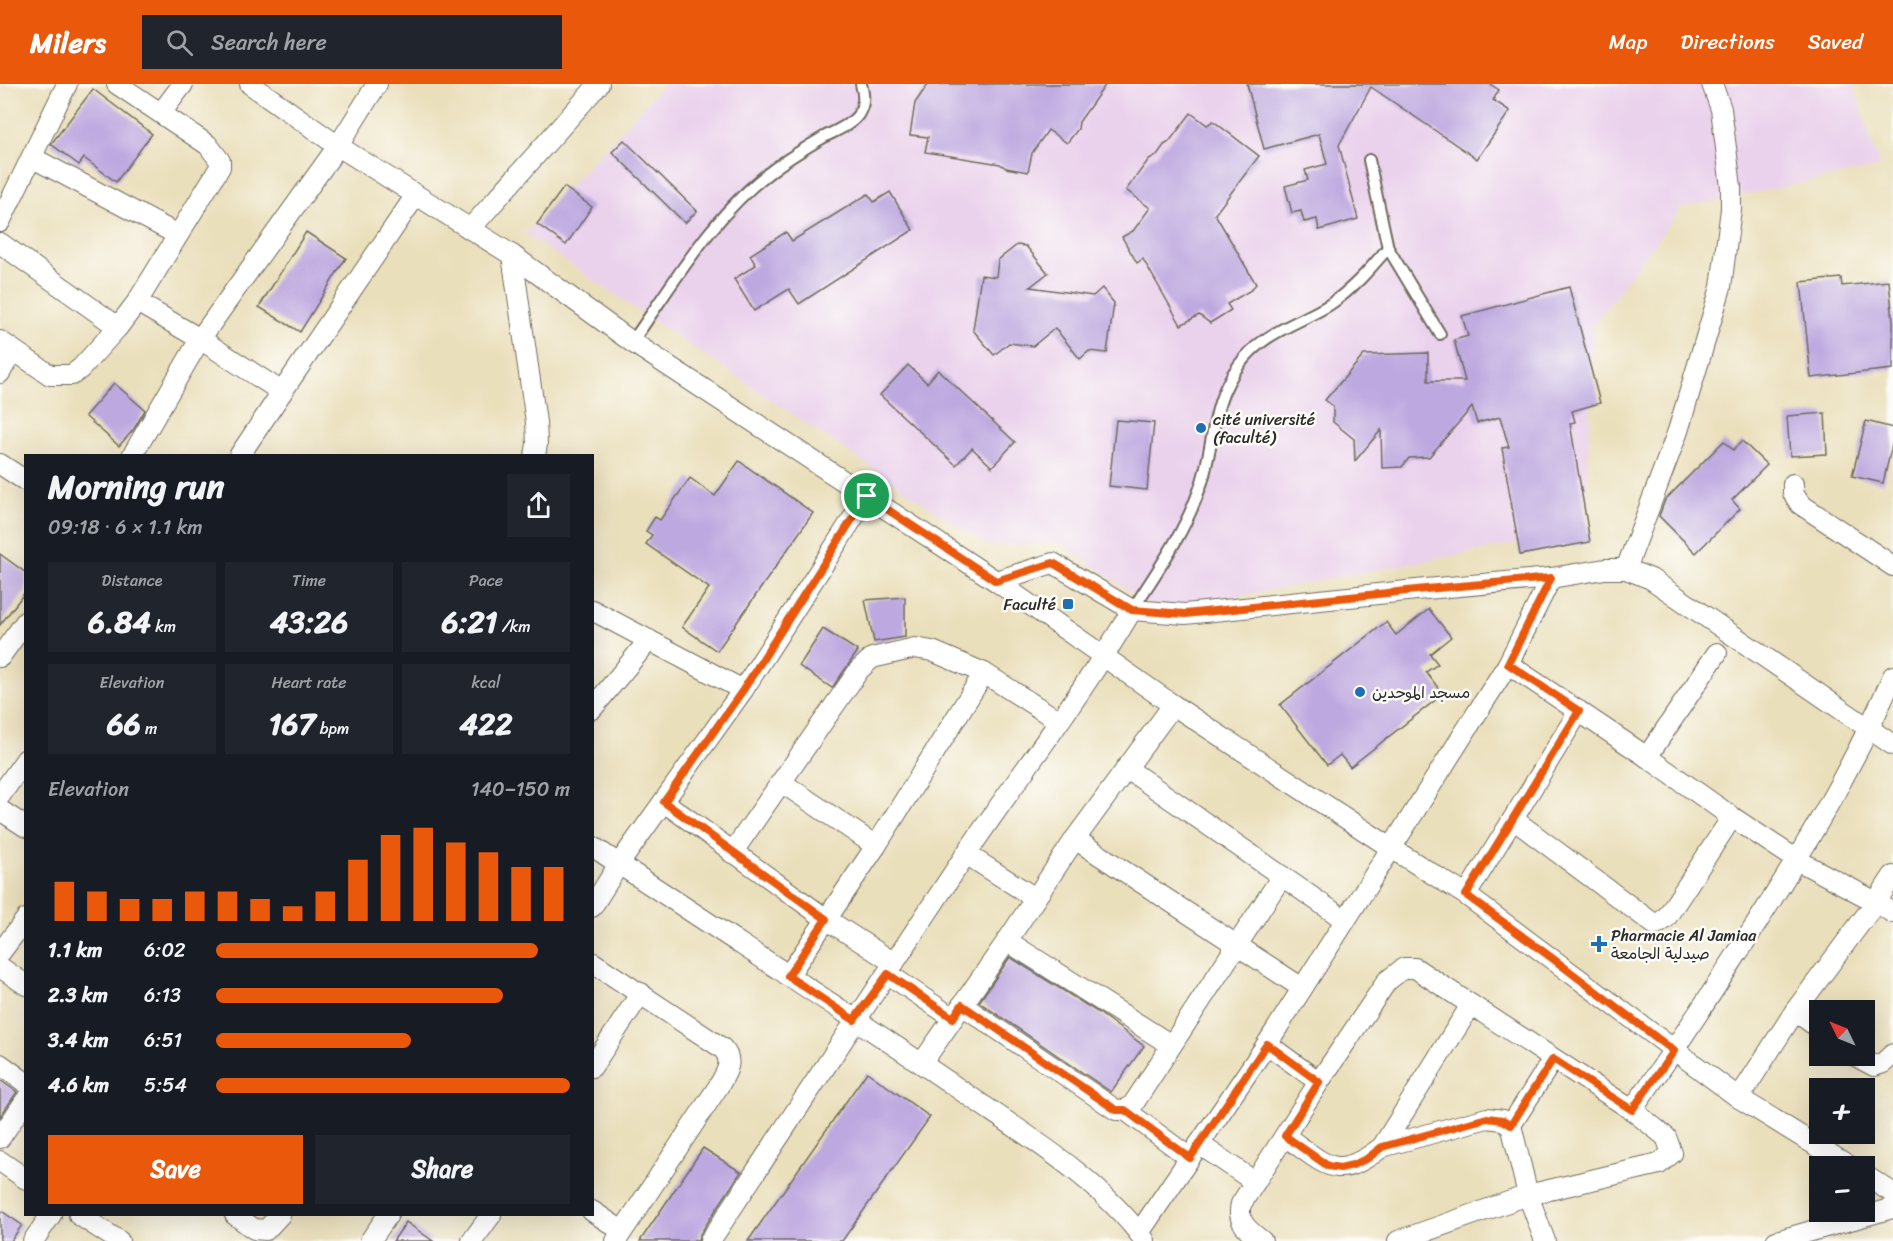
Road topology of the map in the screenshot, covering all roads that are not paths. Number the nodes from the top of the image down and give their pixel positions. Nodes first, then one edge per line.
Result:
1 (67, 84) edge
2 (117, 84) edge
3 (183, 84) edge
4 (250, 84) edge
5 (377, 84) edge
6 (599, 84) edge
7 (861, 84) edge
8 (1712, 84) edge
9 (161, 114) junction
10 (338, 146) junction
11 (33, 158) junction
12 (1370, 160) dead end
13 (416, 195) junction
14 (5, 200) edge
15 (0, 222) edge
16 (470, 229) junction
17 (178, 235) junction
18 (0, 243) edge
19 (1388, 248) junction
20 (512, 255) junction
21 (137, 302) junction
22 (118, 327) junction
23 (1440, 334) dead end
24 (201, 339) junction
25 (633, 342) junction
26 (7, 346) edge
27 (0, 373) edge
28 (282, 392) junction
29 (133, 454) edge
30 (240, 454) edge
31 (535, 454) edge
32 (0, 464) edge
33 (24, 480) edge
34 (1793, 484) dead end
35 (867, 496) junction
36 (1893, 566) edge
37 (1626, 569) junction
38 (1551, 578) junction
39 (996, 581) junction
40 (1132, 610) junction
41 (594, 611) edge
42 (24, 624) edge
43 (649, 640) junction
44 (1717, 653) dead end
45 (1105, 655) junction
46 (0, 657) edge
47 (1508, 664) junction
48 (984, 673) junction
49 (1893, 676) edge
50 (743, 690) junction
51 (1173, 705) junction
52 (594, 707) edge
53 (1579, 711) junction
54 (1059, 721) junction
55 (1870, 728) junction
56 (1893, 745) edge
57 (1647, 756) junction
58 (24, 762) edge
59 (1126, 768) junction
60 (782, 782) junction
61 (0, 796) edge
62 (664, 802) junction
63 (0, 810) edge
64 (1732, 817) junction
65 (1513, 819) junction
66 (24, 826) edge
67 (1075, 840) junction
68 (876, 846) junction
69 (594, 847) edge
70 (1391, 848) junction
71 (732, 853) junction
72 (966, 854) junction
73 (1797, 861) junction
74 (619, 864) junction
75 (1282, 876) junction
76 (1893, 876) edge
77 (1466, 895) junction
78 (1035, 898) junction
79 (1876, 902) junction
80 (594, 904) edge
81 (1893, 913) edge
82 (826, 919) junction
83 (1345, 920) junction
84 (24, 922) edge
85 (1007, 941) junction
86 (1236, 944) junction
87 (0, 953) edge
88 (594, 963) edge
89 (0, 967) edge
90 (891, 968) junction
91 (788, 976) junction
92 (24, 984) edge
93 (1302, 988) junction
94 (641, 993) junction
95 (1471, 1005) junction
96 (957, 1011) junction
97 (1795, 1011) junction
98 (854, 1020) junction
99 (1809, 1021) edge
100 (1267, 1044) junction
101 (1171, 1045) junction
102 (1674, 1051) junction
103 (1893, 1054) edge
104 (1553, 1059) junction
105 (0, 1064) edge
106 (594, 1064) edge
107 (922, 1064) junction
108 (1875, 1066) edge
109 (24, 1082) edge
110 (1319, 1082) junction
111 (1739, 1098) junction
112 (24, 1103) edge
113 (1125, 1110) junction
114 (1632, 1110) junction
115 (1511, 1125) junction
116 (1285, 1136) junction
117 (0, 1138) edge
118 (1382, 1147) junction
119 (1195, 1151) junction
120 (1833, 1156) edge
121 (0, 1161) edge
122 (24, 1178) edge
123 (1255, 1182) junction
124 (1875, 1183) edge
125 (1528, 1195) junction
126 (1893, 1196) edge
127 (594, 1213) edge
128 (50, 1216) edge
129 (82, 1216) edge
130 (236, 1216) edge
131 (279, 1216) edge
132 (387, 1216) edge
133 (490, 1216) edge
134 (619, 1236) edge
135 (1142, 1237) edge
136 (33, 1241) edge
137 (119, 1241) edge
138 (370, 1241) edge
139 (472, 1241) edge
140 (710, 1241) edge
141 (1262, 1241) edge
142 (1398, 1241) edge
143 (1545, 1241) edge
144 (1776, 1241) edge

1 - 11 street
2 - 9 street
3 - 9 street
4 - 10 street
5 - 10 street
6 - 16 street
7 - 25 lane
8 - 37 street
9 - 17 street
10 - 13 street
10 - 24 street
11 - 14 street
11 - 17 street
12 - 19 lane
13 - 16 street
13 - 28 street
14 - 15 street
16 - 20 street
17 - 21 street
18 - 22 street
19 - 23 lane
19 - 40 lane
20 - 25 street
20 - 31 street
21 - 22 street
21 - 24 street
22 - 26 street
24 - 28 street
24 - 29 street
25 - 35 street
26 - 27 street
28 - 30 street
32 - 33 street
34 - 36 street
35 - 39 street
35 - 50 street
37 - 38 street
37 - 55 street
38 - 40 street
38 - 47 street
39 - 40 street
39 - 45 street
40 - 45 street
41 - 43 street
42 - 46 street
43 - 50 street
43 - 52 street
44 - 57 street
45 - 51 street
45 - 54 street
47 - 53 street
47 - 70 street
48 - 54 street
48 - 60 street
48 - 68 street
49 - 55 street
50 - 62 street
51 - 59 street
51 - 70 street
53 - 57 street
53 - 65 street
54 - 72 street
55 - 56 street
55 - 73 street
57 - 64 street
58 - 61 street
59 - 67 street
59 - 75 street
60 - 68 street
60 - 71 street
62 - 71 street
62 - 74 street
63 - 66 street
64 - 65 street
64 - 73 street
65 - 77 street
67 - 78 street
67 - 86 street
68 - 82 street
69 - 74 street
70 - 77 street
70 - 83 street
71 - 82 street
72 - 78 street
72 - 90 street
73 - 79 street
73 - 102 street
74 - 80 street
74 - 91 street
75 - 83 street
75 - 86 street
76 - 79 street
77 - 102 street
78 - 85 street
79 - 81 street
79 - 97 street
82 - 90 street
82 - 91 street
83 - 93 street
84 - 87 street
85 - 96 street
85 - 101 street
86 - 93 street
86 - 101 street
88 - 94 street
89 - 92 street
90 - 96 street
90 - 98 street
91 - 98 street
93 - 100 street
94 - 106 street
94 - 134 street
95 - 104 street
95 - 110 street
95 - 118 street
96 - 107 street
96 - 113 street
97 - 99 street
97 - 111 street
98 - 107 street
98 - 140 street
100 - 110 street
100 - 119 street
101 - 113 street
102 - 111 street
102 - 114 street
103 - 108 street
104 - 114 street
104 - 115 street
105 - 109 street
107 - 135 street
110 - 116 street
111 - 120 street
112 - 117 street
113 - 119 street
114 - 125 street
115 - 118 street
115 - 125 street
116 - 118 street
116 - 123 street
119 - 123 street
119 - 135 street
121 - 122 street
123 - 141 street
124 - 126 street
125 - 142 street
125 - 143 street
126 - 144 street
127 - 134 street
128 - 136 street
129 - 137 street
130 - 131 street
132 - 138 street
133 - 139 street

